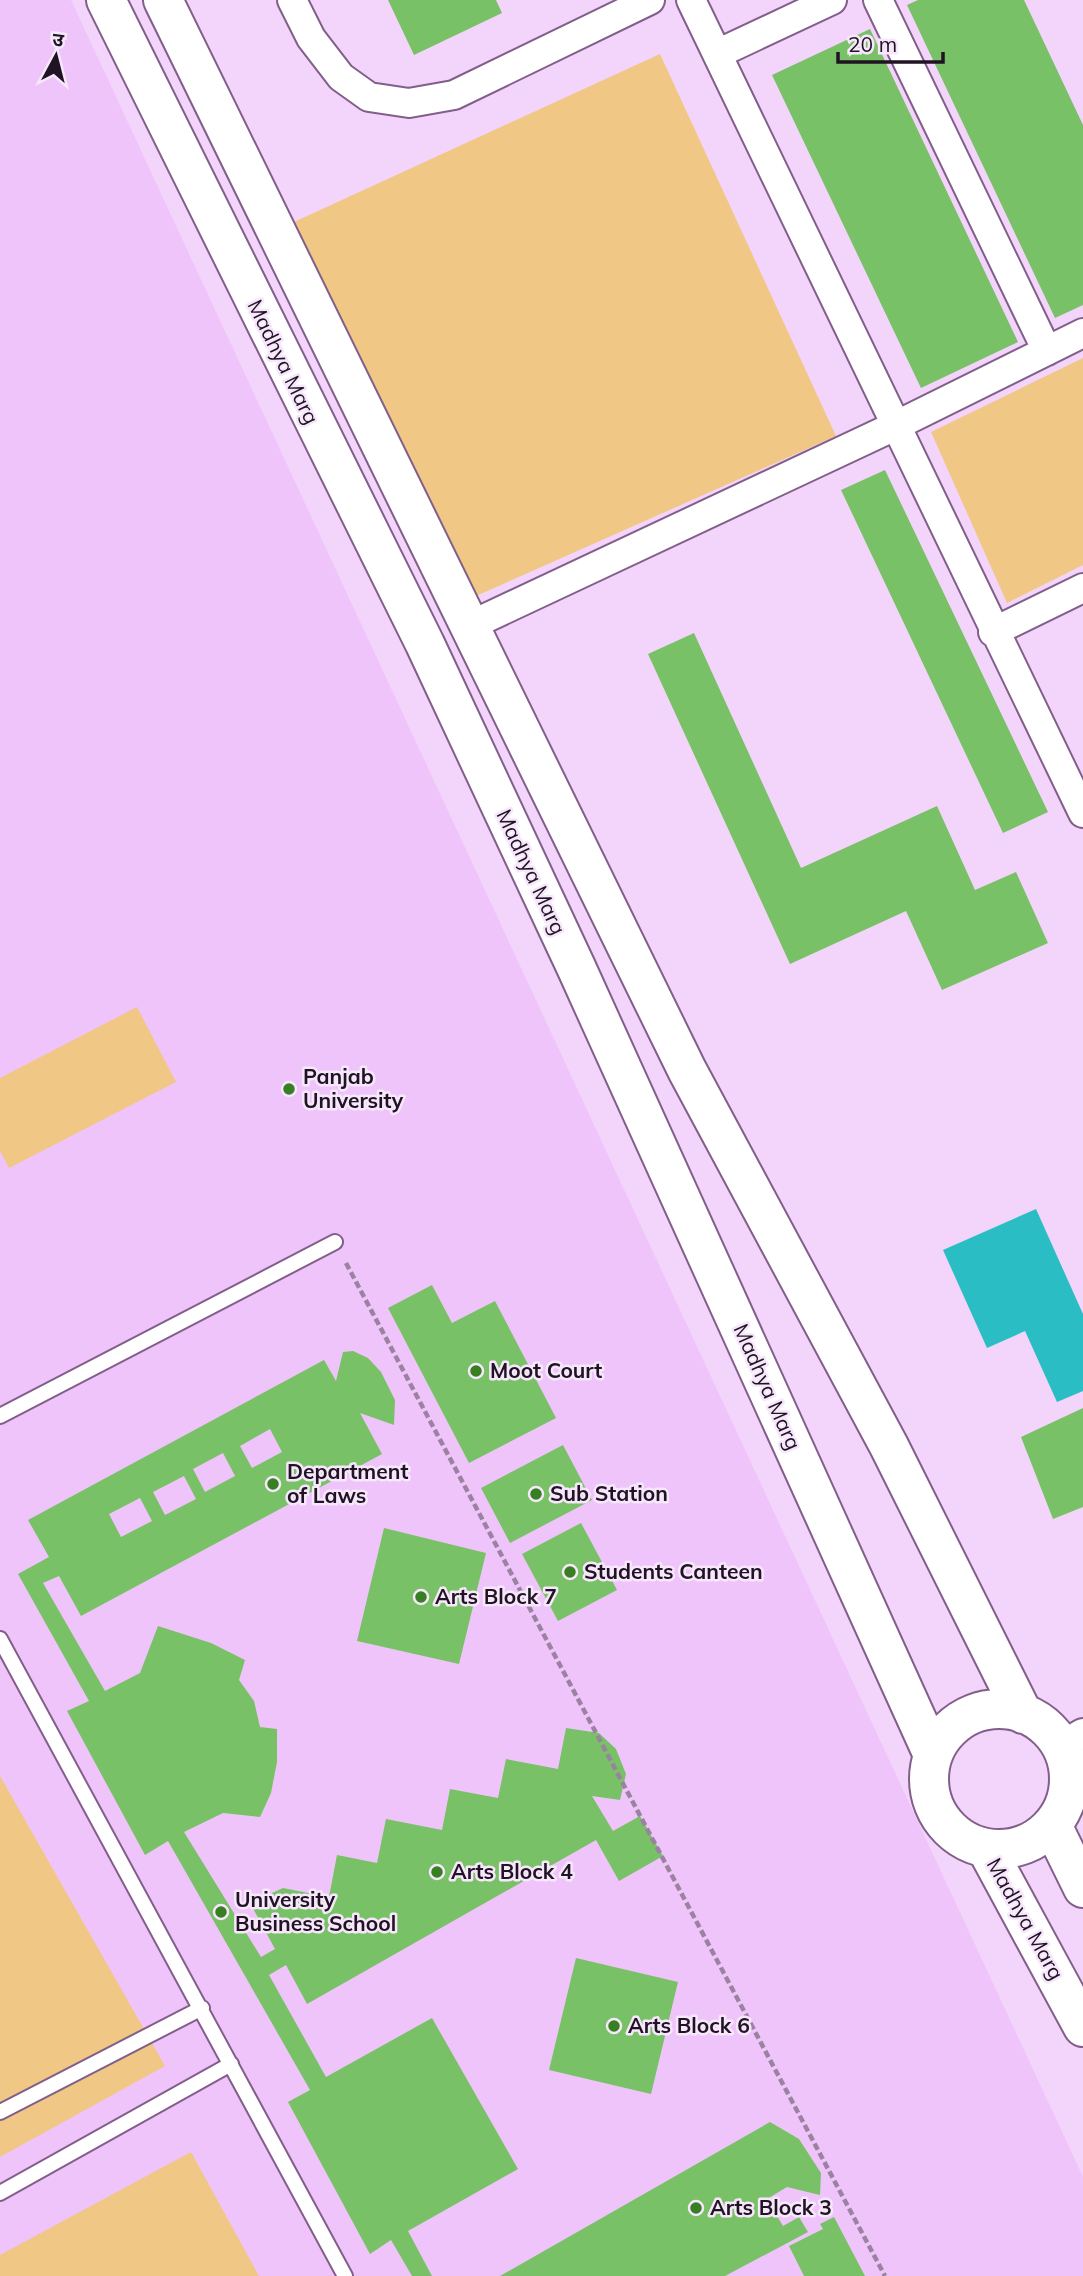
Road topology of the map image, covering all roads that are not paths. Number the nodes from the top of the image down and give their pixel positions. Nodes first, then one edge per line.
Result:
1 (106, 0) edge
2 (163, 0) edge
3 (292, 0) edge
4 (650, 0) edge
5 (691, 0) edge
6 (832, 0) edge
7 (878, 0) edge
8 (717, 54) junction
9 (1083, 333) edge
10 (1047, 351) junction
11 (895, 426) junction
12 (1083, 588) edge
13 (469, 626) junction
14 (993, 632) junction
15 (1083, 813) edge
16 (335, 1242) road end
17 (0, 1416) edge
18 (0, 1639) edge
19 (1023, 1714) junction
20 (1072, 1739) edge
21 (933, 1755) junction
22 (1052, 1825) junction
23 (986, 1848) junction
24 (1083, 1888) edge
25 (202, 2008) junction
26 (1083, 2027) edge
27 (231, 2064) junction
28 (0, 2112) edge
29 (0, 2193) edge
30 (345, 2276) edge

1 - 21 main road, Madhya Marg
2 - 13 main road
3 - 4 street
5 - 8 street
6 - 8 street
7 - 10 street
8 - 11 street
9 - 10 street
10 - 11 street
11 - 13 street
11 - 14 street
12 - 14 street
13 - 19 main road
14 - 15 street
16 - 17 lane
18 - 25 lane
19 - 20 main road
19 - 21 main road
20 - 22 main road
21 - 23 main road
22 - 23 main road
22 - 24 main road
23 - 26 main road, Madhya Marg
25 - 27 lane
25 - 28 lane
27 - 29 lane
27 - 30 lane

